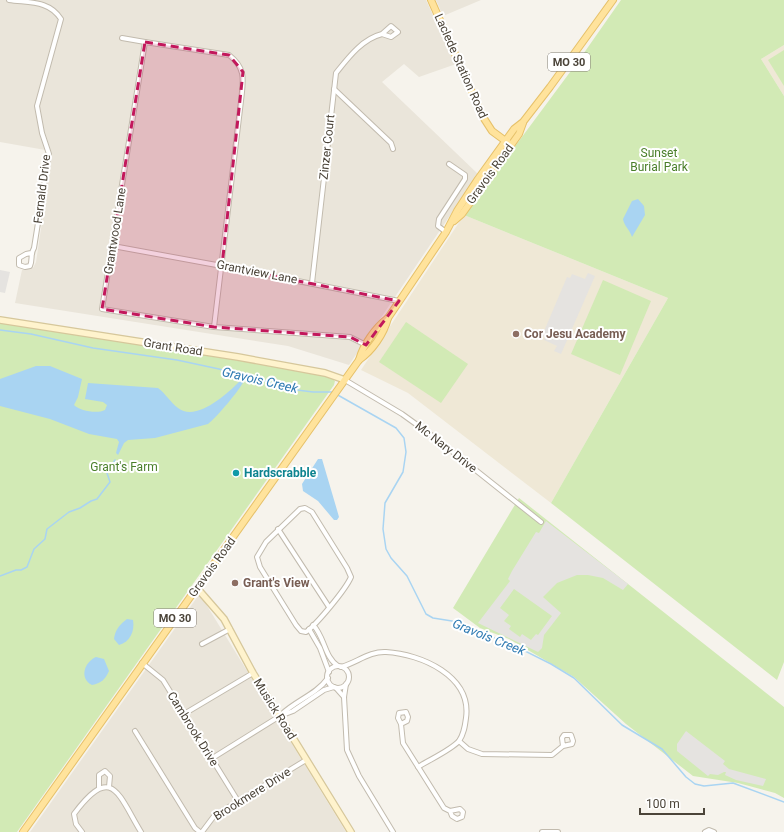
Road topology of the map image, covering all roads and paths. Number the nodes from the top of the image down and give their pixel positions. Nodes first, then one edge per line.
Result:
1 (8, 0) edge
2 (431, 0) edge
3 (613, 0) edge
4 (382, 34) dead end
5 (122, 38) dead end
6 (145, 42) junction
7 (334, 89) junction
8 (523, 122) junction
9 (495, 134) junction
10 (505, 142) junction
11 (511, 146) junction
12 (394, 149) dead end
13 (499, 150) junction
14 (449, 164) dead end
15 (452, 222) junction
16 (446, 232) junction
17 (113, 246) junction
18 (31, 254) dead end
19 (222, 266) junction
20 (312, 283) junction
21 (399, 301) junction
22 (388, 318) junction
23 (0, 320) edge
24 (214, 327) junction
25 (366, 345) junction
26 (359, 360) junction
27 (345, 380) junction
28 (541, 522) dead end
29 (278, 529) junction
30 (196, 588) junction
31 (329, 607) junction
32 (313, 625) junction
33 (230, 629) junction
34 (310, 629) junction
35 (202, 644) dead end
36 (142, 663) junction
37 (353, 663) junction
38 (340, 667) junction
39 (329, 672) junction
40 (254, 673) junction
41 (349, 674) junction
42 (328, 678) junction
43 (346, 684) junction
44 (335, 687) junction
45 (344, 697) junction
46 (184, 714) junction
47 (280, 716) junction
48 (402, 724) dead end
49 (135, 731) dead end
50 (459, 741) junction
51 (564, 746) dead end
52 (212, 759) junction
53 (306, 760) junction
54 (418, 767) junction
55 (109, 786) junction
56 (100, 787) junction
57 (238, 801) junction
58 (450, 811) dead end
59 (23, 832) edge
60 (82, 832) edge
61 (141, 832) edge
62 (201, 832) edge
63 (351, 832) edge
64 (393, 832) edge
65 (542, 832) edge
66 (558, 832) edge
67 (705, 832) edge
68 (714, 832) edge

1 - 18 street, Fernald Drive
2 - 9 main road, Laclede Station Road
3 - 8 main road, Gravois Road / MO 30
4 - 7 street, Zinzer Court
5 - 6 street
6 - 17 street, Grantwood Lane
6 - 19 street
7 - 12 street
7 - 20 street, Zinzer Court
8 - 10 main road, Gravois Road / MO 30
8 - 11 main road, Gravois Road / MO 30
9 - 10 main road, Laclede Station Road
9 - 13 main road
10 - 11 main road, Laclede Station Road
10 - 13 main road, Gravois Road / MO 30
11 - 15 main road, Gravois Road / MO 30
13 - 15 main road, Gravois Road / MO 30
14 - 16 street
15 - 16 main road, Gravois Road / MO 30
16 - 21 main road, Gravois Road / MO 30
17 - 19 street, Grantview Lane
17 - 24 street, Grantwood Lane
19 - 20 street, Grantview Lane
19 - 24 street
20 - 21 street, Grantview Lane
21 - 22 main road, Gravois Road / MO 30
22 - 25 main road, Gravois Road / MO 30
22 - 26 main road, Gravois Road / MO 30
23 - 27 street, Grant Road
24 - 25 street, Grantwood Lane
25 - 26 main road, Gravois Road / MO 30
26 - 27 main road, Gravois Road / MO 30
27 - 28 street, Mc Nary Drive
27 - 30 main road, Gravois Road / MO 30
29 - 31 street
29 - 31 street
29 - 34 street
30 - 33 street, Musick Road
30 - 36 main road, Gravois Road / MO 30
31 - 32 street
32 - 34 street
32 - 38 street
33 - 35 street
33 - 40 street, Musick Road
34 - 39 street
36 - 46 street, Cambrook Drive
36 - 59 main road, Gravois Road / MO 30
37 - 38 street
37 - 41 street
37 - 50 street
38 - 39 street
38 - 41 street
39 - 42 street
40 - 46 street
40 - 47 street, Musick Road
41 - 43 street
42 - 44 street
42 - 47 street
43 - 44 street
43 - 45 street
44 - 45 street
44 - 47 street
45 - 64 street
46 - 52 street, Cambrook Drive
47 - 52 street
47 - 53 street, Musick Road
48 - 54 street
49 - 62 street
50 - 51 street
50 - 54 street
52 - 57 street, Cambrook Drive
53 - 57 street, Brookmere Drive
53 - 63 street, Musick Road
54 - 58 street
55 - 56 street
55 - 56 street
55 - 61 street
56 - 60 street
57 - 62 street, Brookmere Drive
65 - 66 street
67 - 68 street

